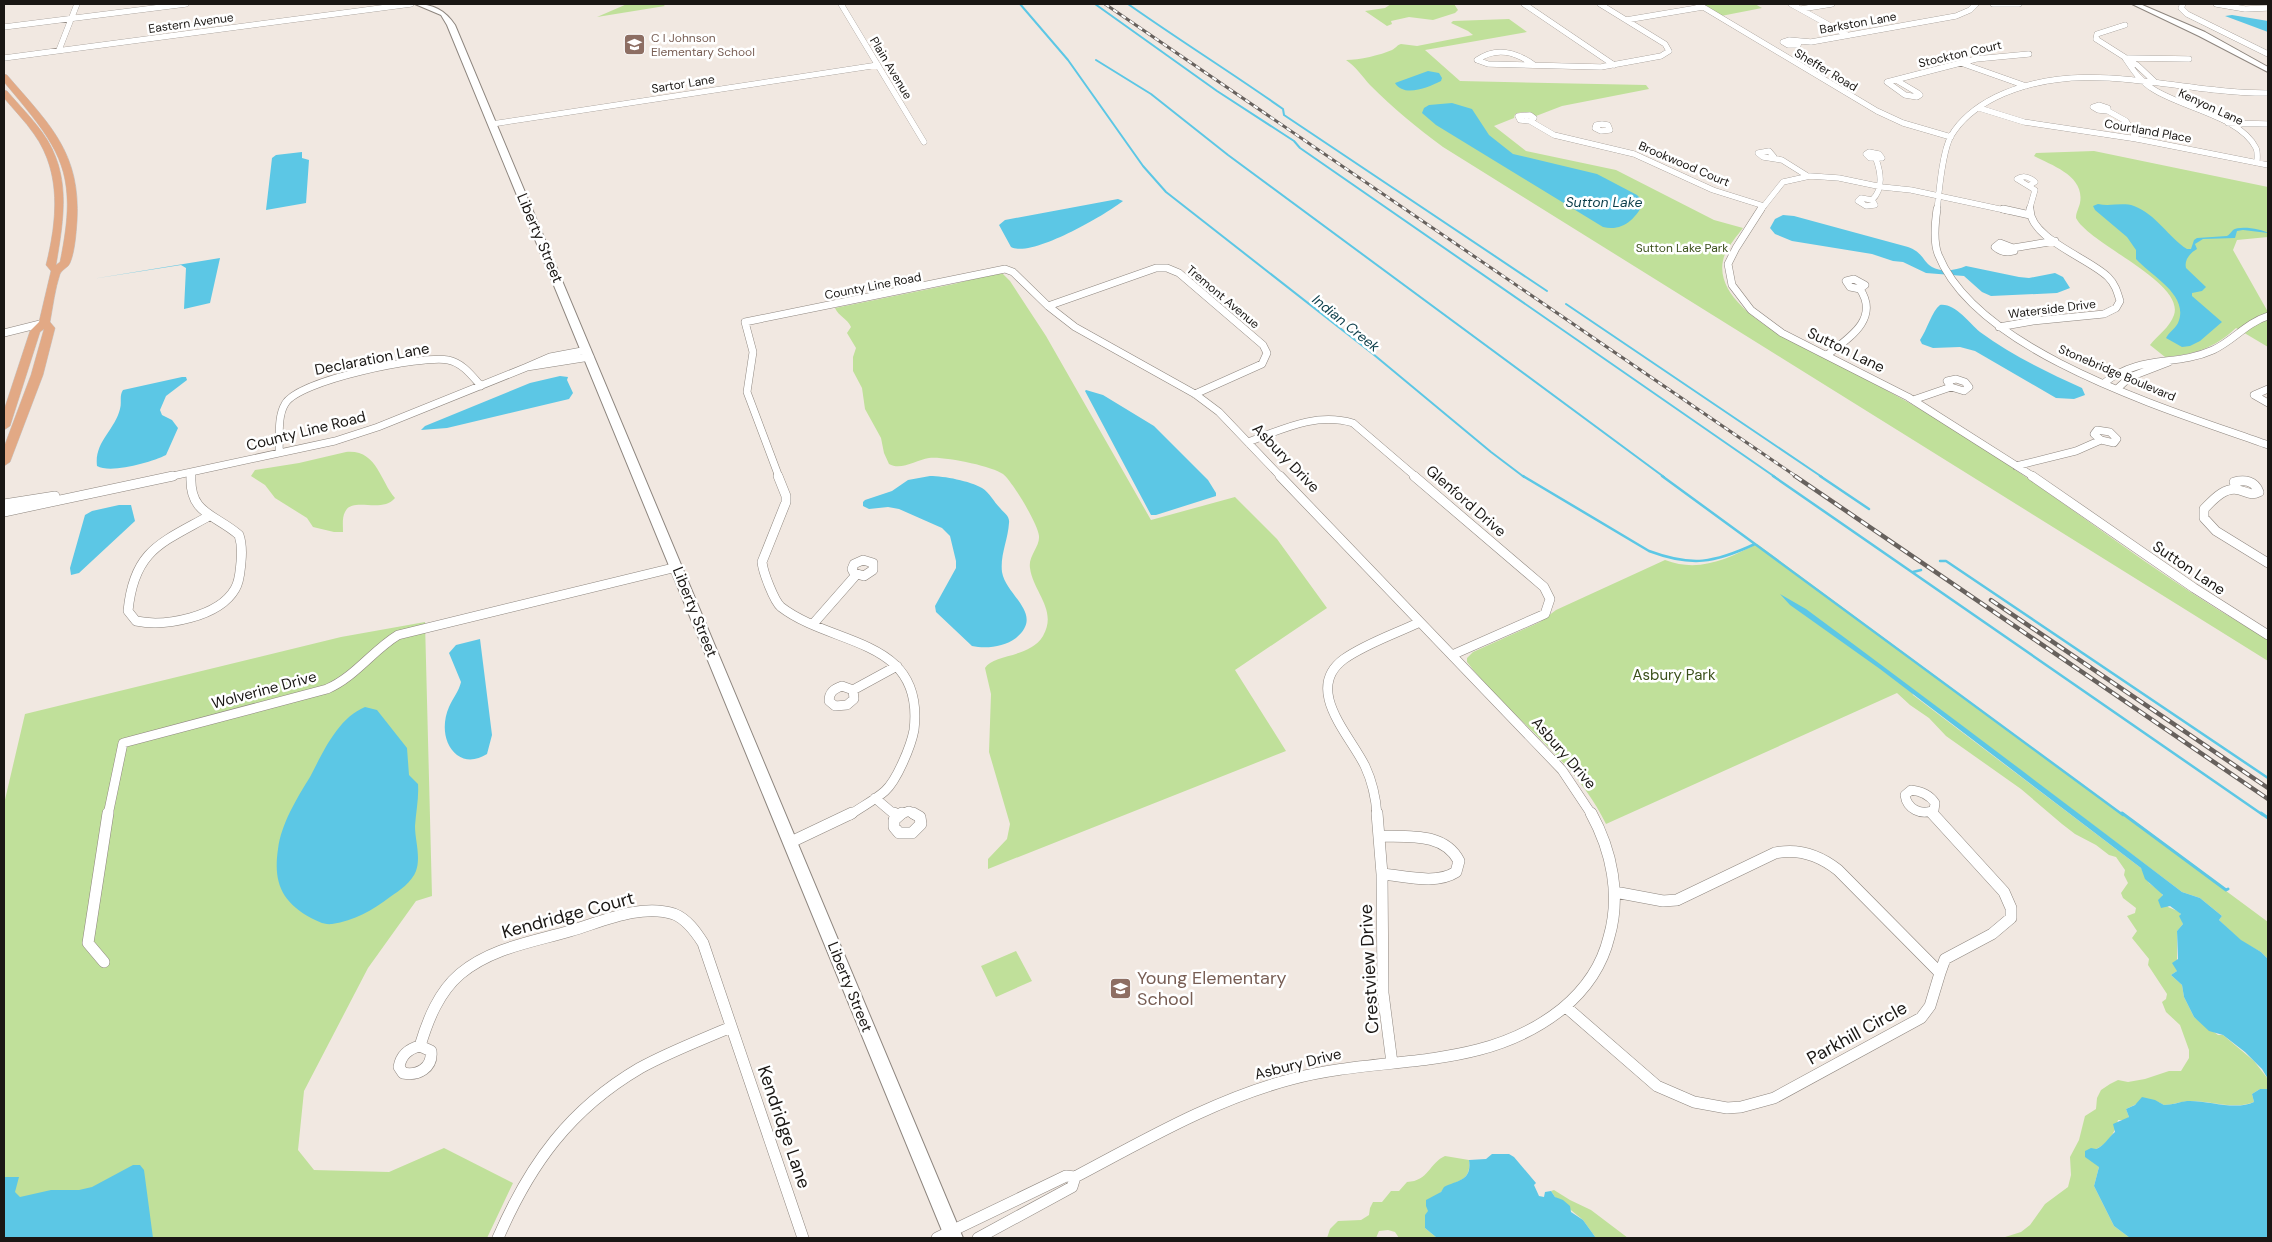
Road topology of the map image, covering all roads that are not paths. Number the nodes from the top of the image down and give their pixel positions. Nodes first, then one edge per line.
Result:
1 (77, 4) edge
2 (186, 4) edge
3 (411, 4) edge
4 (418, 4) edge
5 (841, 4) edge
6 (1524, 4) edge
7 (1600, 4) edge
8 (1791, 4) edge
9 (1832, 4) edge
10 (1976, 4) edge
11 (1993, 4) edge
12 (2020, 4) edge
13 (2135, 4) edge
14 (2145, 4) edge
15 (2184, 4) edge
16 (2216, 4) edge
17 (1700, 5) edge
18 (2268, 8) edge
19 (1801, 9) junction
20 (70, 19) junction
21 (1626, 20) junction
22 (2125, 25) dead end
23 (4, 27) edge
24 (2237, 30) dead end
25 (2226, 32) junction
26 (1847, 35) junction
27 (1799, 43) dead end
28 (2268, 49) edge
29 (59, 50) junction
30 (2261, 50) junction
31 (2029, 54) dead end
32 (2268, 54) edge
33 (4, 58) edge
34 (2126, 58) junction
35 (2188, 59) dead end
36 (1960, 63) junction
37 (1614, 64) junction
38 (2268, 64) edge
39 (878, 65) junction
40 (1534, 65) junction
41 (2268, 70) edge
42 (1985, 72) joint
43 (4, 77) edge
44 (2150, 78) junction
45 (2141, 79) junction
46 (1896, 80) junction
47 (2156, 83) junction
48 (2023, 87) junction
49 (2268, 88) edge
50 (4, 93) edge
51 (2268, 93) edge
52 (2166, 96) junction
53 (1977, 109) junction
54 (2108, 111) dead end
55 (1530, 121) dead end
56 (2228, 123) junction
57 (492, 124) junction
58 (2268, 124) edge
59 (1602, 130) dead end
60 (1951, 137) junction
61 (2137, 139) junction
62 (924, 142) dead end
63 (1594, 144) junction
64 (1774, 157) dead end
65 (1876, 159) dead end
66 (2256, 163) junction
67 (2268, 165) edge
68 (1806, 176) junction
69 (2030, 185) dead end
70 (1880, 187) junction
71 (1939, 198) junction
72 (1872, 200) dead end
73 (1764, 206) junction
74 (2030, 215) junction
75 (2055, 242) junction
76 (2013, 248) dead end
77 (1005, 269) joint
78 (56, 270) junction
79 (1860, 289) dead end
80 (1048, 306) junction
81 (2268, 316) edge
82 (44, 323) junction
83 (26, 326) junction
84 (1999, 327) junction
85 (4, 328) edge
86 (4, 332) edge
87 (588, 353) junction
88 (1827, 355) junction
89 (2169, 362) junction
90 (2104, 383) junction
91 (481, 386) junction
92 (1951, 387) dead end
93 (2118, 388) junction
94 (2268, 389) edge
95 (1194, 394) junction
96 (1913, 400) junction
97 (2268, 403) edge
98 (4, 426) edge
99 (2101, 440) dead end
100 (1248, 442) junction
101 (2268, 444) edge
102 (280, 453) junction
103 (4, 462) edge
104 (2016, 466) junction
105 (191, 472) junction
106 (2237, 489) dead end
107 (83, 494) junction
108 (4, 504) edge
109 (4, 512) edge
110 (209, 516) junction
111 (2268, 564) edge
112 (677, 567) junction
113 (856, 575) dead end
114 (1420, 622) junction
115 (813, 624) junction
116 (2268, 635) edge
117 (1452, 655) junction
118 (897, 666) junction
119 (853, 690) dead end
120 (875, 798) junction
121 (1931, 812) dead end
122 (897, 816) dead end
123 (1380, 836) junction
124 (791, 842) junction
125 (1382, 874) junction
126 (1615, 892) junction
127 (104, 962) dead end
128 (1940, 973) junction
129 (1566, 1007) junction
130 (732, 1027) junction
131 (420, 1046) dead end
132 (1392, 1063) junction
133 (1075, 1177) junction
134 (947, 1236) edge
135 (498, 1238) edge
136 (803, 1238) edge
137 (978, 1238) edge

1 - 20 street
2 - 20 street
3 - 29 street, Eastern Avenue
4 - 57 street, Liberty Street
5 - 39 street, Plain Avenue
6 - 37 street
7 - 21 street
8 - 19 street
9 - 19 street
10 - 26 street, Barkston Lane
11 - 12 street
13 - 41 street
14 - 38 street
15 - 25 street
16 - 18 street
17 - 21 street
17 - 60 street, Sheffer Road
19 - 26 street
20 - 23 street
20 - 29 street
21 - 37 street
22 - 34 street, Kenyon Lane
24 - 25 street
25 - 30 street
26 - 27 street, Barkston Lane
28 - 30 street
29 - 33 street, Eastern Avenue
30 - 32 street
31 - 36 street, Stockton Court
34 - 35 street
34 - 44 street, Kenyon Lane
34 - 45 street
36 - 42 street
36 - 46 street, Stockton Court
37 - 40 street
39 - 57 street, Sartor Lane
39 - 62 street, Plain Avenue
40 - 40 street
42 - 48 street
43 - 78 main road
44 - 45 street, Stonebridge Boulevard
44 - 47 street, Kenyon Lane
44 - 49 street, Stonebridge Boulevard
45 - 47 street, Stonebridge Boulevard
45 - 48 street, Stonebridge Boulevard
45 - 52 street, Kenyon Lane
46 - 46 street, Stockton Court
47 - 51 street, Stonebridge Boulevard
47 - 52 street, Kenyon Lane
48 - 53 street, Stonebridge Boulevard
50 - 78 main road
52 - 56 street, Kenyon Lane
53 - 60 street, Stonebridge Boulevard
53 - 61 street, Courtland Place
54 - 61 street
55 - 63 street, Brookwood Court
56 - 58 street
56 - 66 street, Kenyon Lane
57 - 87 street, Liberty Street
59 - 63 street
60 - 71 street, Stonebridge Boulevard
61 - 66 street, Courtland Place
63 - 73 street, Brookwood Court
64 - 68 street
65 - 70 street
66 - 67 street, Courtland Place
68 - 70 street, Sutton Lane
68 - 73 street, Sutton Lane
69 - 74 street
70 - 71 street, Sutton Lane
70 - 72 street
71 - 74 street
71 - 84 street, Stonebridge Boulevard
73 - 88 street, Sutton Lane
74 - 75 street, Waterside Drive
75 - 76 street
75 - 84 street, Waterside Drive
77 - 80 street, Asbury Drive
77 - 115 street, County Line Road
78 - 82 main road
79 - 88 street
80 - 95 street, Asbury Drive
80 - 95 street, Tremont Avenue
81 - 89 street
82 - 83 street
82 - 98 main road
82 - 103 main road
83 - 85 street
83 - 86 street
84 - 90 street, Stonebridge Boulevard
87 - 91 street, County Line Road
87 - 112 street, Liberty Street
88 - 96 street, Sutton Lane
89 - 90 street
89 - 93 street
90 - 93 street, Stonebridge Boulevard
91 - 102 street, County Line Road
91 - 102 street, Declaration Lane
92 - 96 street
93 - 101 street, Stonebridge Boulevard
94 - 97 street
95 - 100 street, Asbury Drive
96 - 104 street, Sutton Lane
99 - 104 street
100 - 114 street, Asbury Drive
100 - 117 street, Glenford Drive
102 - 105 street, County Line Road
104 - 116 street, Sutton Lane
105 - 107 street, County Line Road
105 - 110 street
106 - 111 street
107 - 108 street, County Line Road
107 - 109 street, County Line Road
110 - 110 street
112 - 124 street, Liberty Street
112 - 127 street, Wolverine Drive
113 - 115 street
114 - 117 street, Asbury Drive
114 - 123 street, Crestview Drive
115 - 118 street
117 - 126 street, Asbury Drive
118 - 119 street
118 - 120 street
120 - 122 street
120 - 124 street
121 - 128 street
123 - 125 street, Crestview Drive
123 - 125 street
124 - 134 street, Liberty Street
125 - 132 street, Crestview Drive
126 - 128 street
126 - 129 street, Asbury Drive
128 - 129 street, Parkhill Circle
129 - 132 street, Asbury Drive
130 - 131 street, Kendridge Court
130 - 135 street
130 - 136 street, Kendridge Lane
132 - 133 street, Asbury Drive
133 - 134 street, Asbury Drive
133 - 137 street, Asbury Drive

